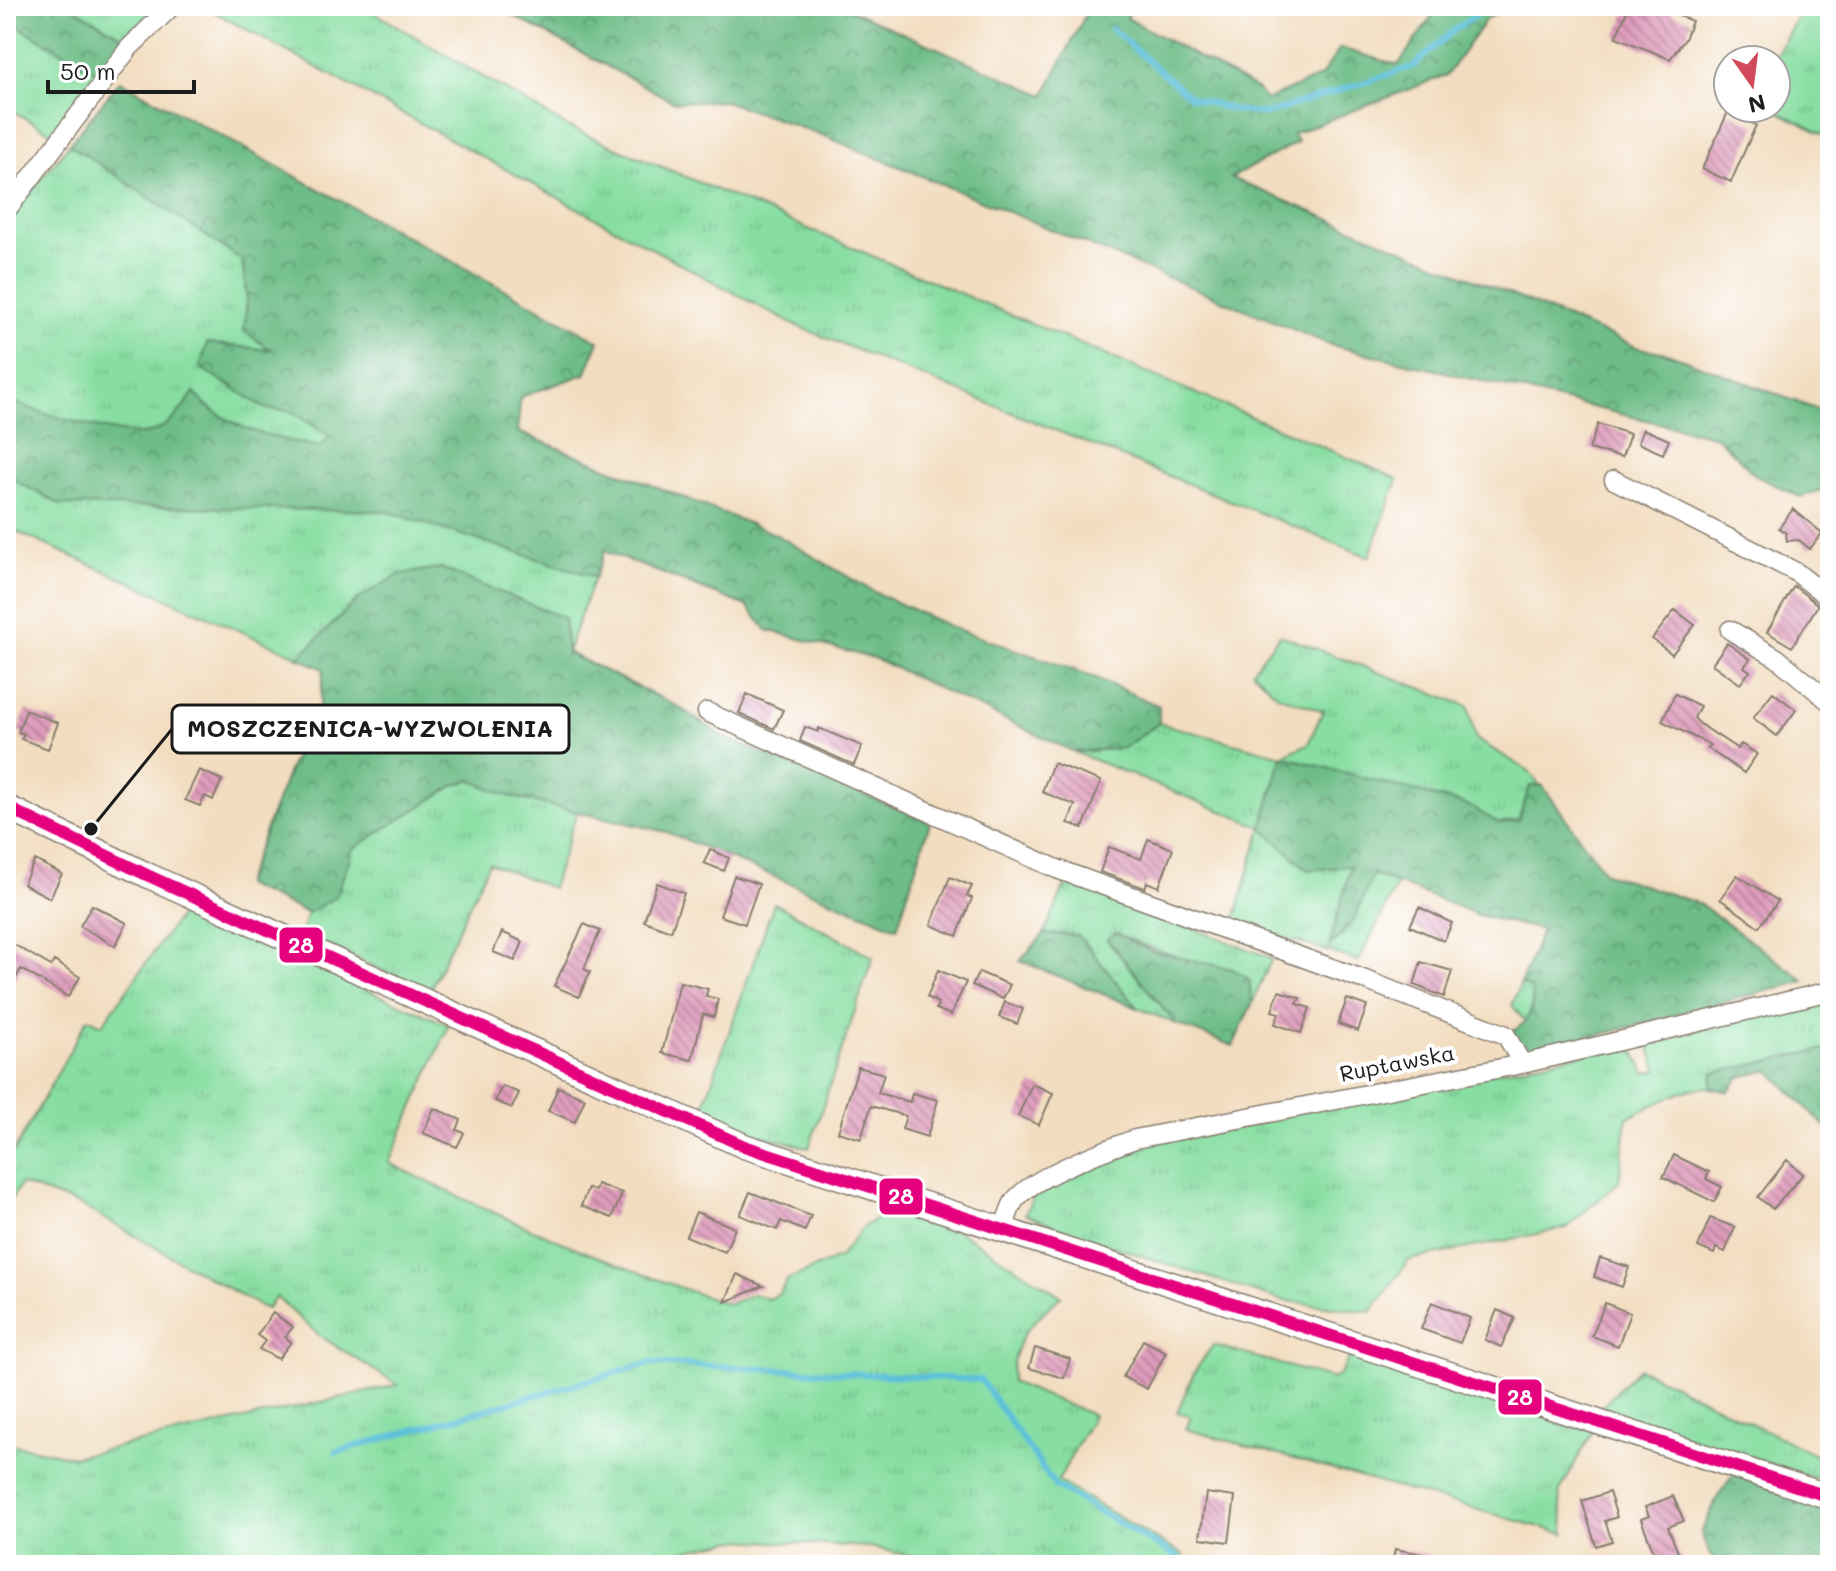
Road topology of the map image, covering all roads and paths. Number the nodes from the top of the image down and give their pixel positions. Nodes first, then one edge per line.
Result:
1 (172, 6) edge
2 (6, 211) edge
3 (1614, 480) dead end
4 (1830, 599) edge
5 (1730, 630) dead end
6 (1830, 702) edge
7 (707, 712) dead end
8 (6, 807) edge
9 (1830, 991) edge
10 (1522, 1064) junction
11 (1003, 1230) junction
12 (1830, 1497) edge

1 - 2 street
3 - 4 street
5 - 6 street
7 - 10 street
8 - 11 street
9 - 10 street, Ruptawska
10 - 11 street, Ruptawska
11 - 12 street

